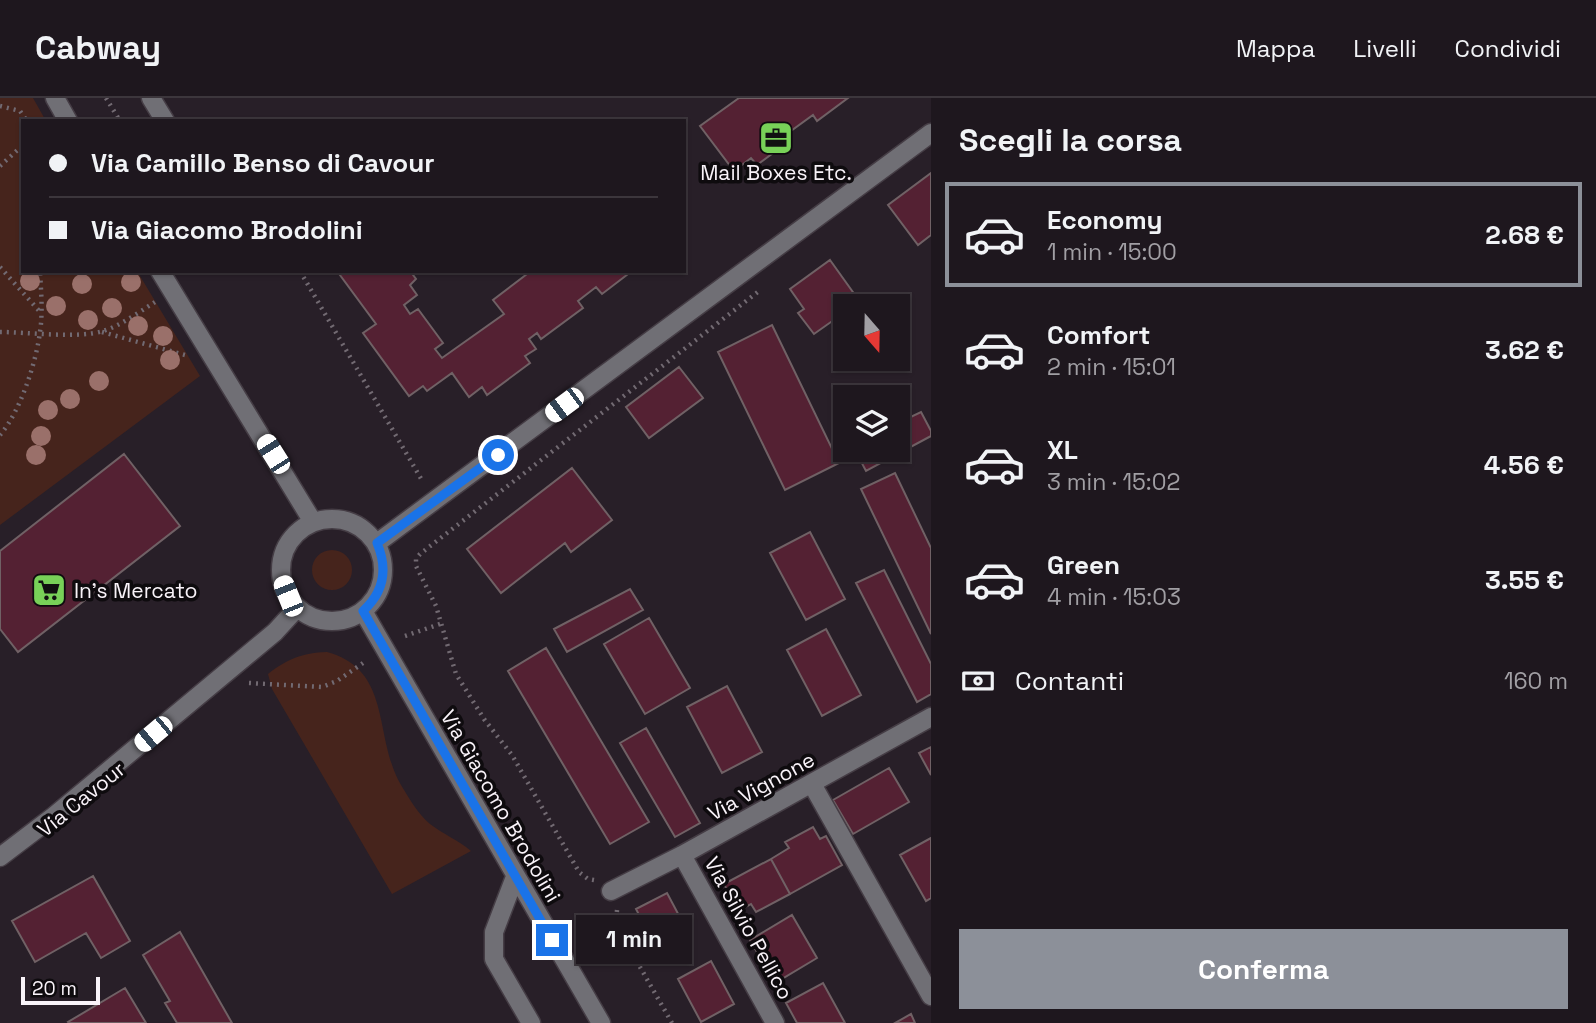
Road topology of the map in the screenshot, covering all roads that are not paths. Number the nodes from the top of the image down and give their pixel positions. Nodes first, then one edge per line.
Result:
1 (55, 98) edge
2 (151, 98) edge
3 (67, 119) edge
4 (164, 119) edge
5 (931, 134) edge
6 (161, 273) edge
7 (313, 522) junction
8 (377, 543) junction
9 (297, 608) junction
10 (363, 611) junction
11 (931, 717) edge
12 (812, 784) junction
13 (682, 855) junction
14 (0, 857) edge
15 (515, 877) junction
16 (611, 891) road end
17 (931, 996) edge
18 (531, 1023) edge
19 (601, 1023) edge
20 (775, 1023) edge

1 - 3 street
2 - 4 street
5 - 8 street
6 - 7 street
7 - 8 street
7 - 9 street
8 - 10 street
9 - 10 street
9 - 14 street
10 - 15 street, Via Giacomo Brodolini
11 - 12 street, Via Vignone
12 - 13 street, Via Vignone
12 - 17 street
13 - 16 street, Via Vignone
13 - 20 street, Via Silvio Pellico
15 - 18 street
15 - 19 street, Via Giacomo Brodolini

